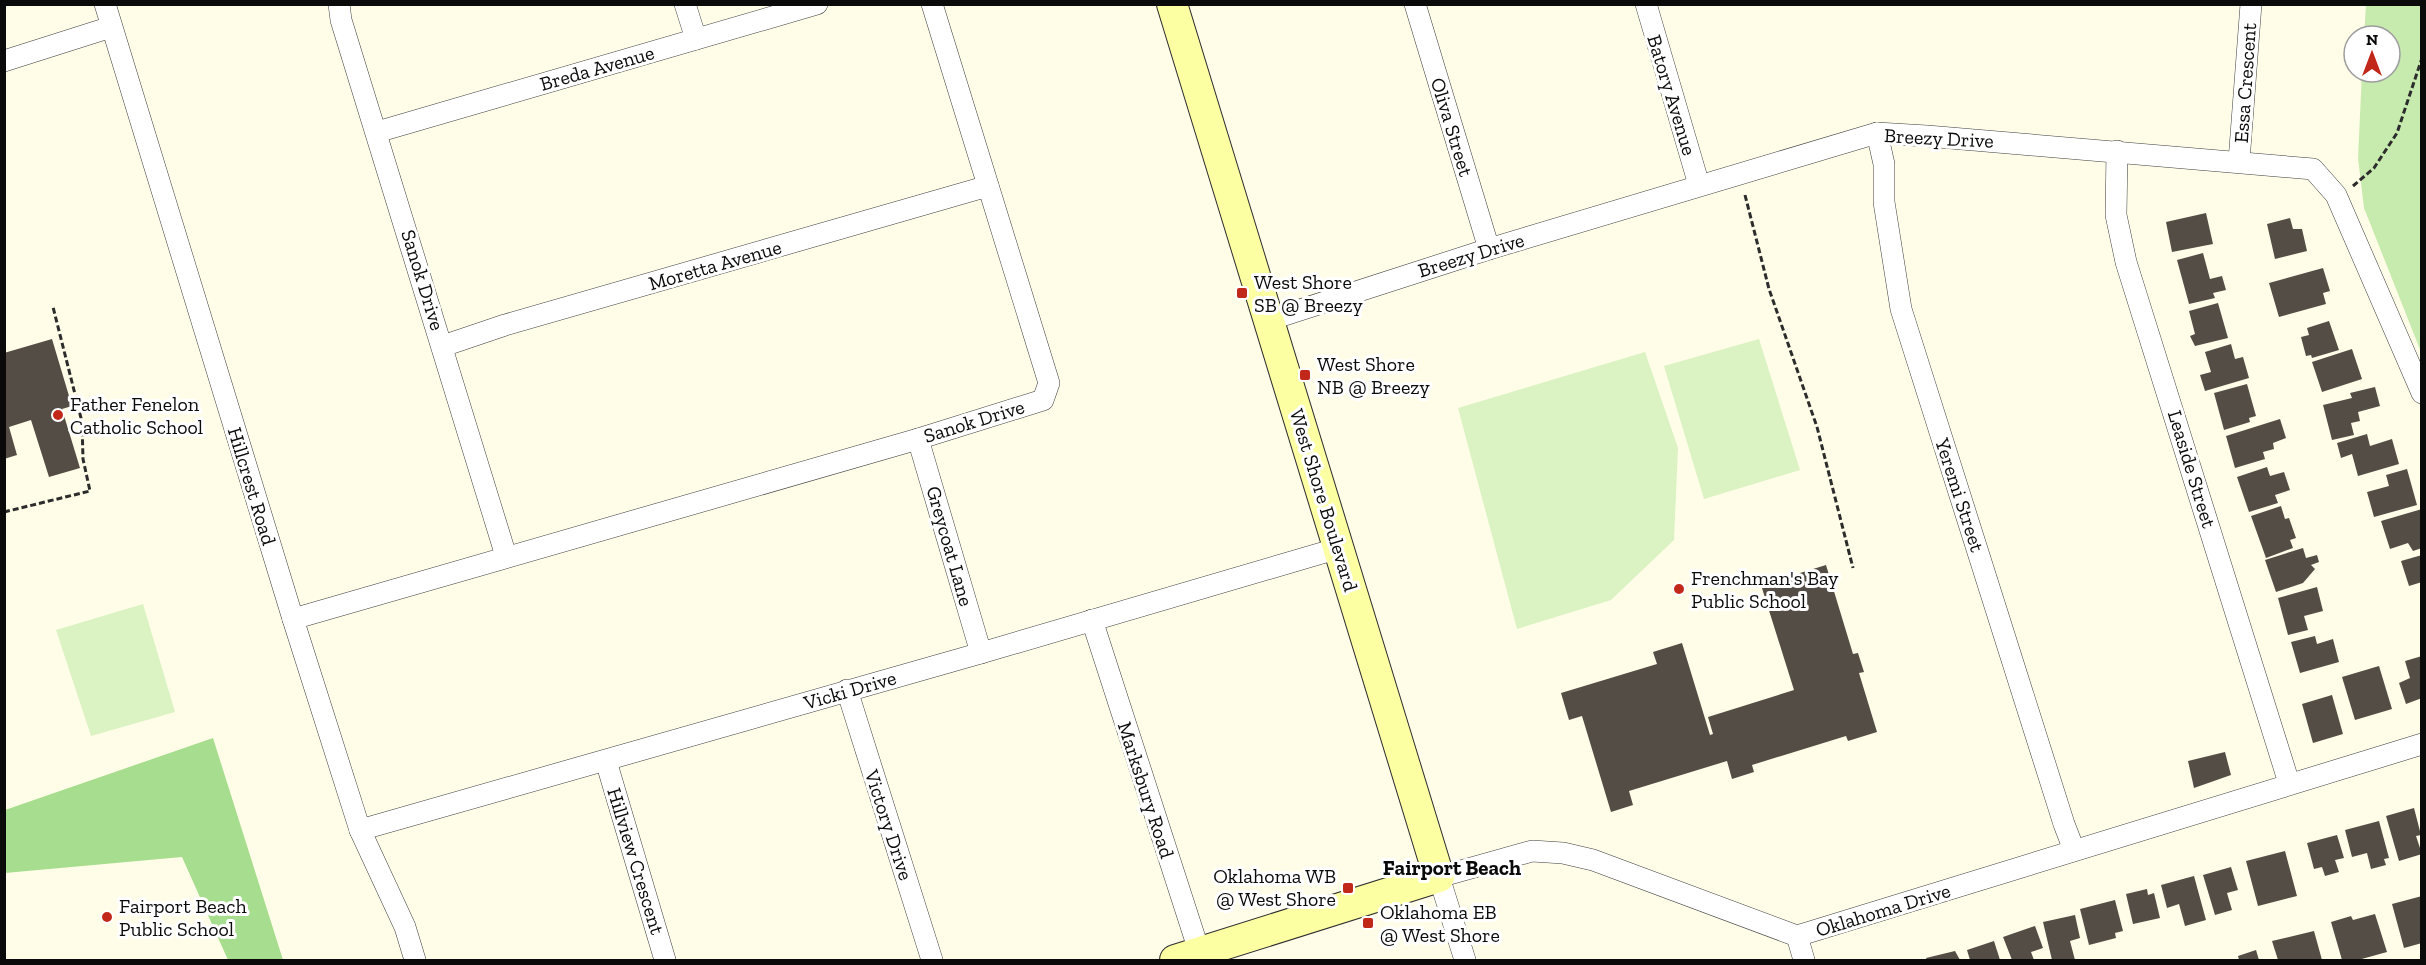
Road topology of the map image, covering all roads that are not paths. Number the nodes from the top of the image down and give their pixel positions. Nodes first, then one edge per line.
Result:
1 (105, 4) edge
2 (339, 4) edge
3 (685, 4) edge
4 (817, 4) edge
5 (932, 4) edge
6 (1172, 4) edge
7 (1415, 4) edge
8 (1646, 4) edge
9 (2251, 4) edge
10 (111, 27) junction
11 (696, 39) junction
12 (4, 61) edge
13 (377, 132) junction
14 (1877, 133) junction
15 (2117, 151) junction
16 (2239, 161) junction
17 (1699, 185) junction
18 (988, 186) junction
19 (1489, 249) junction
20 (1269, 320) junction
21 (443, 346) junction
22 (2421, 393) edge
23 (918, 439) junction
24 (1339, 548) junction
25 (506, 556) junction
26 (292, 619) junction
27 (1092, 620) junction
28 (981, 653) junction
29 (847, 690) junction
30 (2421, 744) edge
31 (606, 762) junction
32 (2289, 783) junction
33 (360, 830) junction
34 (2074, 850) junction
35 (1439, 877) junction
36 (1797, 936) junction
37 (1192, 958) edge
38 (415, 960) edge
39 (666, 960) edge
40 (932, 960) edge
41 (1465, 960) edge
42 (1804, 960) edge

1 - 10 street, Hillcrest Road
2 - 13 street, Sanok Drive
3 - 11 street
4 - 11 street, Breda Avenue
5 - 18 street, Sanok Drive
6 - 20 street, West Shore Boulevard
7 - 19 street, Oliva Street
8 - 17 street, Batory Avenue
9 - 16 street, Essa Crescent
10 - 12 street
10 - 26 street, Hillcrest Road
11 - 13 street, Breda Avenue
13 - 21 street, Sanok Drive
14 - 15 street, Breezy Drive
14 - 17 street, Breezy Drive
14 - 34 street, Yeremi Street
15 - 16 street, Breezy Drive
15 - 32 street, Leaside Street
16 - 22 street, Breezy Drive
17 - 19 street, Breezy Drive
18 - 21 street, Moretta Avenue
18 - 23 street, Sanok Drive
19 - 20 street, Breezy Drive
20 - 24 street, West Shore Boulevard
21 - 25 street, Sanok Drive
23 - 25 street, Sanok Drive
23 - 28 street, Greycoat Lane
24 - 27 street, Vicki Drive
24 - 35 street, West Shore Boulevard
25 - 26 street, Sanok Drive
26 - 33 street, Hillcrest Road
27 - 28 street, Vicki Drive
27 - 37 street, Marksbury Road
28 - 29 street, Vicki Drive
29 - 31 street, Vicki Drive
29 - 40 street, Victory Drive
30 - 32 street, Oklahoma Drive
31 - 33 street, Vicki Drive
31 - 39 street, Hillview Crescent
32 - 34 street, Oklahoma Drive
33 - 38 street, Hillcrest Road
34 - 36 street, Oklahoma Drive
35 - 36 street, Oklahoma Drive
35 - 37 street, Oklahoma Drive
35 - 41 street, West Shore Boulevard
36 - 42 street

